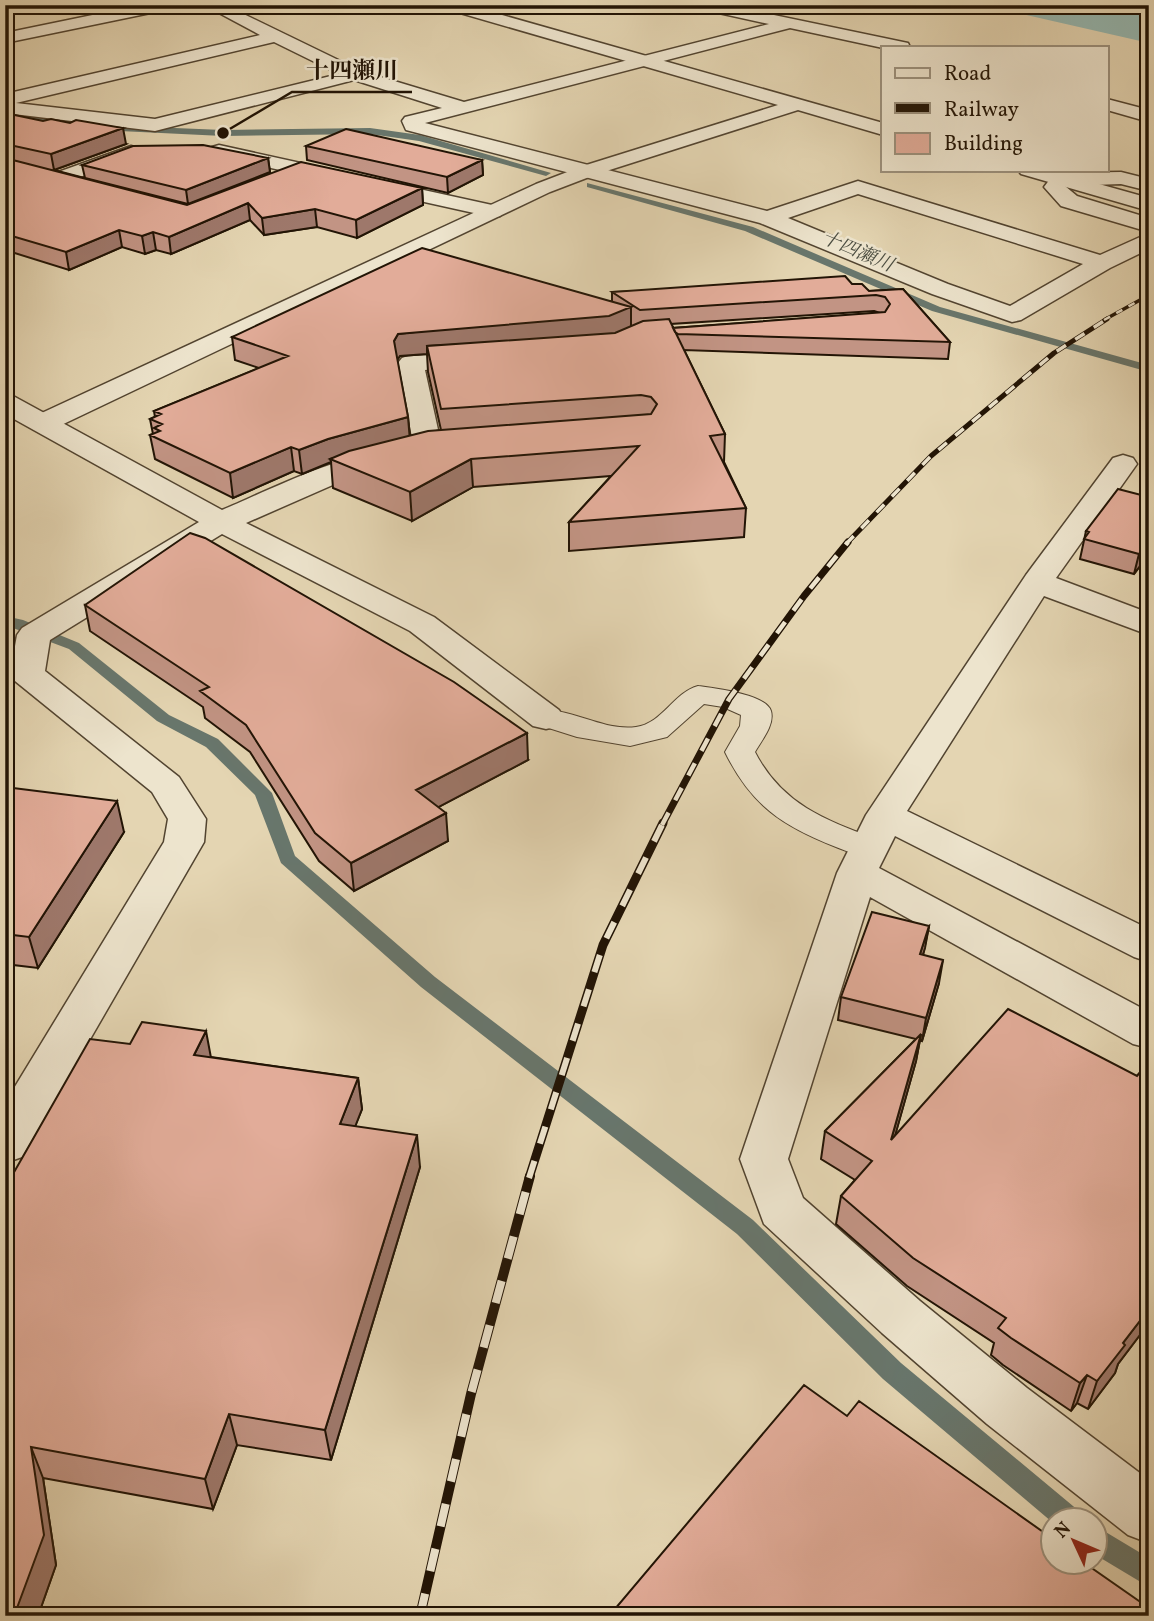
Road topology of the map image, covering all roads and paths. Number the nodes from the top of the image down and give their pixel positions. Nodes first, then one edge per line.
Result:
1 (165, 5) edge
2 (212, 5) edge
3 (449, 5) edge
4 (702, 5) edge
5 (787, 23) junction
6 (276, 36) junction
7 (5, 38) edge
8 (896, 46) edge
9 (644, 61) junction
10 (355, 75) junction
11 (5, 99) edge
12 (796, 104) junction
13 (1108, 104) edge
14 (5, 107) edge
15 (463, 107) junction
16 (1149, 116) edge
17 (881, 128) edge
18 (193, 149) edge
19 (156, 150) edge
20 (304, 168) junction
21 (587, 171) junction
22 (1035, 172) edge
23 (30, 173) edge
24 (1060, 179) junction
25 (54, 180) junction
26 (269, 182) edge
27 (1149, 185) edge
28 (91, 189) edge
29 (1149, 205) edge
30 (492, 211) junction
31 (768, 218) junction
32 (1149, 225) edge
33 (1149, 240) edge
34 (1102, 263) junction
35 (506, 356) edge
36 (5, 403) edge
37 (43, 423) junction
38 (1123, 464) dead end
39 (221, 522) junction
40 (1037, 582) junction
41 (1149, 625) edge
42 (546, 719) joint
43 (871, 845) junction
44 (1149, 947) edge
45 (1149, 1031) edge
46 (5, 1144) edge
47 (1149, 1515) edge

1 - 7 street
2 - 6 street
3 - 9 street
4 - 5 street
5 - 8 street
5 - 9 street
6 - 10 street
6 - 11 street
9 - 12 street
9 - 15 street
10 - 14 street
10 - 15 street
12 - 17 street
12 - 21 street
13 - 16 street
15 - 21 street
18 - 20 street
19 - 25 street
20 - 26 street
20 - 30 street
21 - 30 street
21 - 31 street
22 - 24 street
23 - 25 street
24 - 27 street
24 - 29 street
24 - 32 street
25 - 28 street
30 - 37 street
31 - 34 street
31 - 34 street
33 - 34 street
35 - 39 street
36 - 37 street
37 - 39 street
38 - 40 street
39 - 42 street
39 - 46 street
40 - 41 street
40 - 43 street
42 - 43 lane
43 - 44 street
43 - 45 street
43 - 47 street

